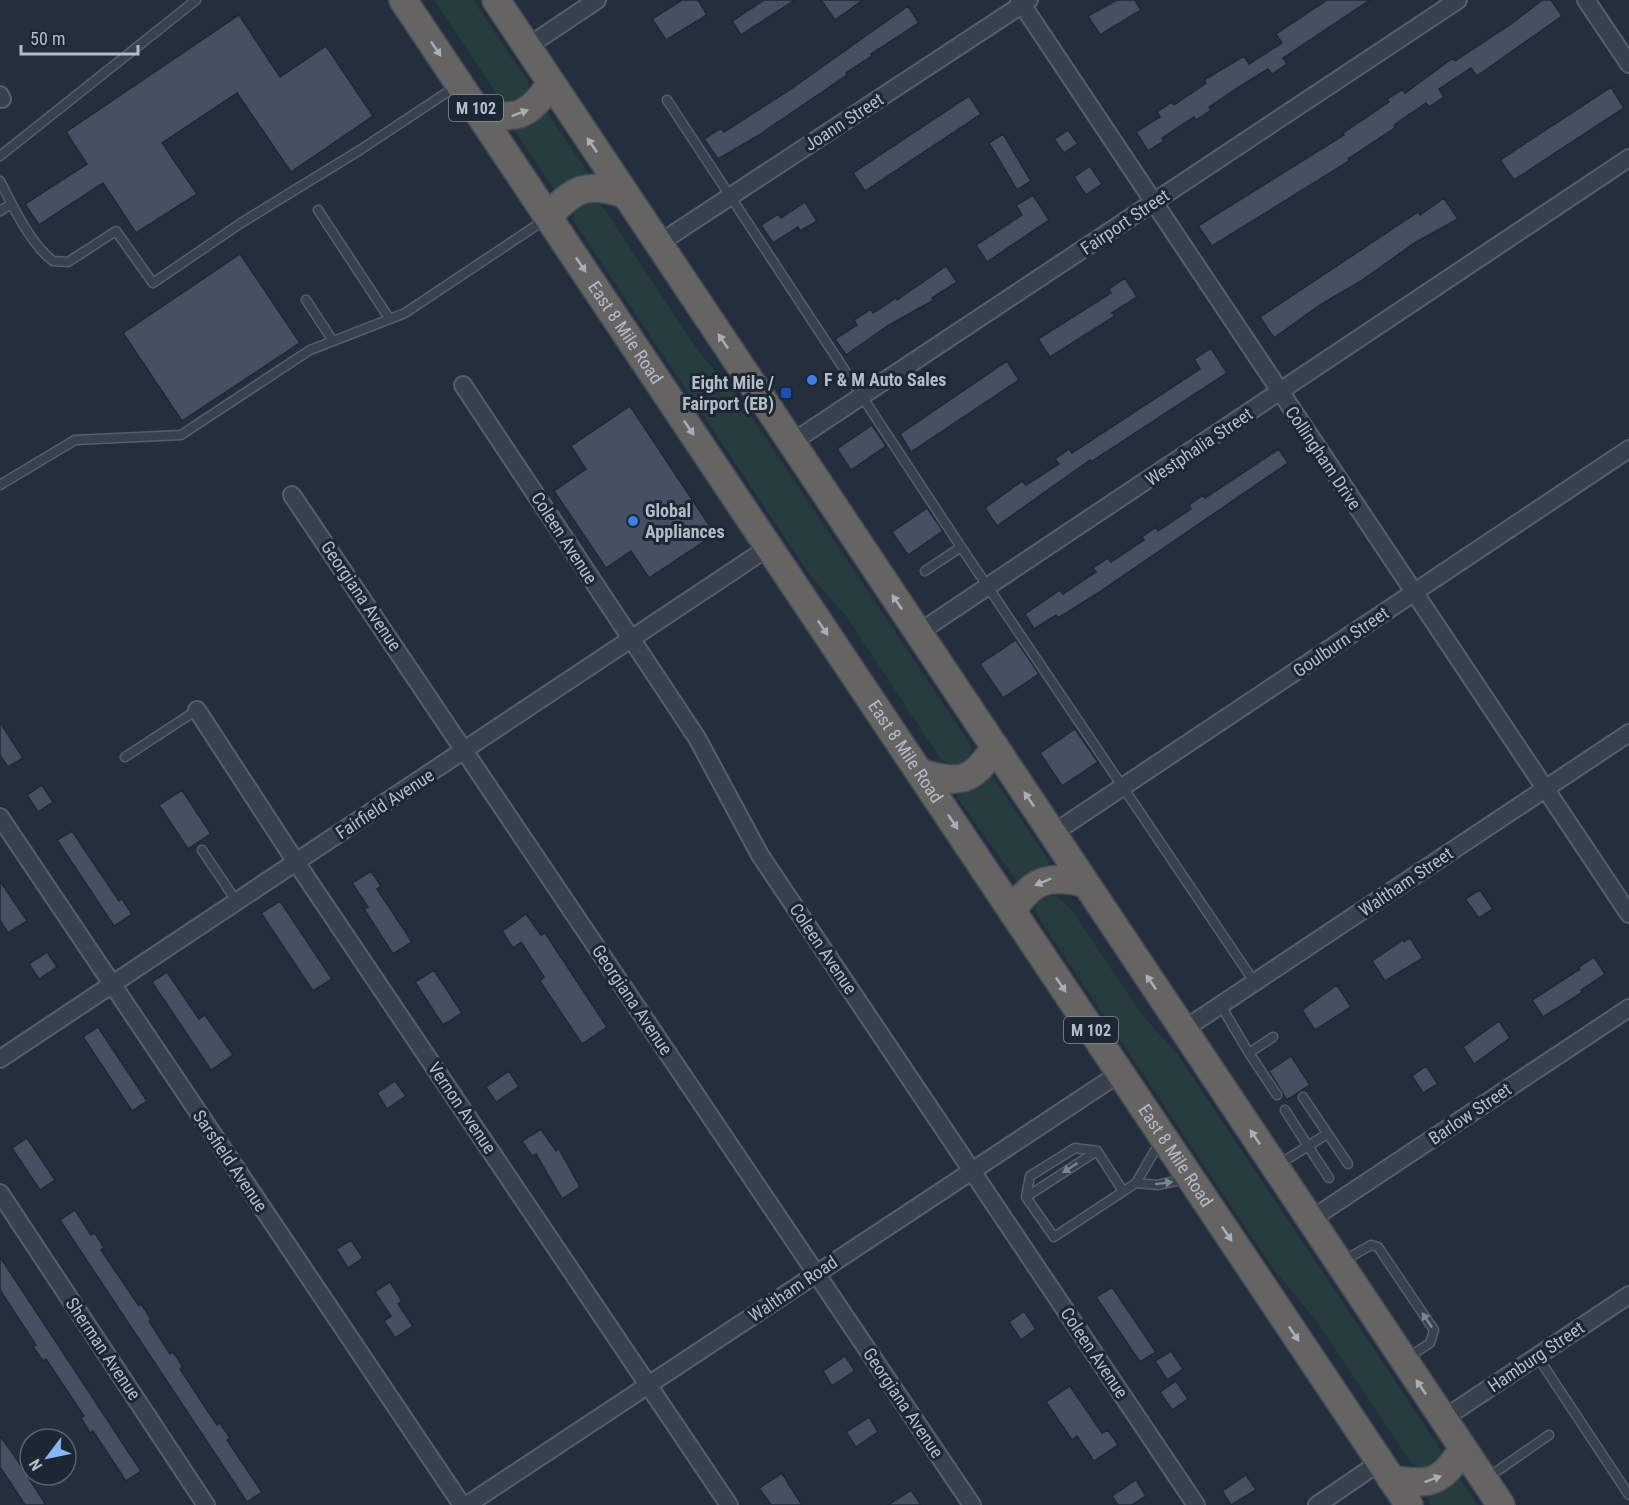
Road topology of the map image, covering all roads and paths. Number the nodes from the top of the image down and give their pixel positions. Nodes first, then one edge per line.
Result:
1 (196, 0) edge
2 (403, 0) edge
3 (496, 0) edge
4 (597, 0) edge
5 (1458, 0) edge
6 (1587, 0) edge
7 (1023, 2) edge
8 (527, 47) junction
9 (1629, 64) edge
10 (551, 83) junction
11 (459, 84) junction
12 (667, 100) dead end
13 (478, 111) junction
14 (0, 156) edge
15 (1629, 158) edge
16 (0, 181) edge
17 (624, 194) junction
18 (729, 198) junction
19 (1153, 203) junction
20 (11, 204) junction
21 (318, 210) dead end
22 (0, 211) edge
23 (549, 217) junction
24 (658, 244) junction
25 (306, 300) dead end
26 (389, 318) junction
27 (333, 341) junction
28 (463, 385) dead end
29 (1280, 394) junction
30 (862, 398) junction
31 (791, 443) junction
32 (1629, 449) edge
33 (0, 484) edge
34 (292, 495) dead end
35 (769, 547) junction
36 (961, 547) junction
37 (925, 571) dead end
38 (988, 587) junction
39 (1414, 592) junction
40 (918, 633) junction
41 (631, 640) junction
42 (197, 710) joint
43 (1629, 733) edge
44 (995, 747) junction
45 (465, 751) junction
46 (125, 757) dead end
47 (921, 773) junction
48 (1124, 787) junction
49 (1546, 789) junction
50 (0, 817) edge
51 (1052, 834) junction
52 (202, 850) dead end
53 (296, 862) junction
54 (1085, 883) junction
55 (237, 902) junction
56 (1012, 911) junction
57 (1629, 914) edge
58 (1255, 984) junction
59 (111, 985) junction
60 (1221, 1006) junction
61 (1629, 1008) edge
62 (1183, 1030) junction
63 (1273, 1037) dead end
64 (1249, 1053) junction
65 (0, 1059) edge
66 (1120, 1073) junction
67 (1277, 1095) dead end
68 (1303, 1097) dead end
69 (1285, 1110) dead end
70 (1327, 1134) junction
71 (1162, 1137) junction
72 (1308, 1146) junction
73 (1097, 1151) junction
74 (1348, 1164) dead end
75 (1275, 1167) junction
76 (972, 1170) junction
77 (1329, 1178) dead end
78 (1190, 1179) junction
79 (1136, 1183) junction
80 (1123, 1191) junction
81 (0, 1193) edge
82 (1026, 1197) junction
83 (1310, 1220) junction
84 (1339, 1263) junction
85 (815, 1274) junction
86 (1629, 1295) edge
87 (1537, 1356) junction
88 (1404, 1360) junction
89 (649, 1385) junction
90 (1443, 1419) junction
91 (1550, 1436) dead end
92 (1463, 1449) junction
93 (1386, 1471) junction
94 (1484, 1480) junction
95 (1629, 1495) edge
96 (206, 1505) edge
97 (462, 1505) edge
98 (467, 1505) edge
99 (729, 1505) edge
100 (972, 1505) edge
101 (1196, 1505) edge
102 (1317, 1505) edge
103 (1409, 1505) edge
104 (1501, 1505) edge

1 - 14 lane
2 -> 11 highway, East 8 Mile Road / M 102
3 - 8 highway
4 - 8 street
5 - 19 street, Fairport Street
6 - 9 street
7 - 18 street, Joann Street
7 - 19 street, Collingham Drive
8 - 10 highway
13 -> 10 highway
17 -> 10 highway
11 - 13 highway, East 8 Mile Road / M 102
11 - 20 lane
12 - 18 lane
13 - 23 highway, East 8 Mile Road / M 102
15 - 29 street, Westphalia Street
16 - 20 lane
17 - 23 highway
17 - 24 highway
18 - 24 street, Joann Street
18 - 30 lane
19 - 29 street, Collingham Drive
19 - 30 street, Fairport Street
20 - 22 lane
21 - 26 lane
23 - 26 lane
23 -> 35 highway, East 8 Mile Road / M 102
31 -> 24 highway
25 - 27 lane
26 - 27 lane
27 - 33 lane
28 - 41 street, Coleen Avenue
29 - 38 street, Westphalia Street
29 - 39 street, Collingham Drive
30 - 31 street, Fairport Street
30 - 36 lane
40 -> 31 highway
32 - 39 street, Goulburn Street
34 - 45 street, Georgiana Avenue
35 - 41 street, Fairfield Avenue
35 -> 47 highway, East 8 Mile Road / M 102
36 - 37 lane
36 - 38 lane
38 - 40 street, Westphalia Street
38 - 48 lane
39 - 48 street, Goulburn Street
39 - 49 street, Collingham Drive
40 - 44 highway
41 - 45 street, Fairfield Avenue
41 - 76 street, Coleen Avenue
42 - 46 lane
42 - 53 street, Vernon Avenue
43 - 49 street, Waltham Street
44 - 47 highway
51 -> 44 highway
45 - 53 street, Fairfield Avenue
45 - 85 street, Georgiana Avenue
47 -> 56 highway, East 8 Mile Road / M 102
48 - 51 street, Goulburn Street
48 - 58 lane
49 - 57 street, Collingham Drive
49 - 58 street, Waltham Street
50 - 59 street, Sarsfield Avenue
51 - 54 highway
52 - 55 lane
53 - 55 street, Fairfield Avenue
53 - 89 street, Vernon Avenue
54 -> 56 highway
62 -> 54 highway
55 - 59 street, Fairfield Avenue
56 -> 66 highway, East 8 Mile Road / M 102
58 - 60 street, Waltham Street
59 - 65 street, Fairfield Avenue
59 - 97 street, Sarsfield Avenue
60 - 62 street, Waltham Street
60 - 64 lane
61 - 83 street, Barlow Street
75 -> 62 highway
63 - 64 lane
64 - 67 lane
66 - 71 highway, East 8 Mile Road / M 102
66 - 76 street, Waltham Road
68 - 70 lane
69 - 72 lane
70 - 72 lane
70 - 74 lane
71 - 78 highway, East 8 Mile Road / M 102
71 - 79 lane
72 - 75 lane
72 - 77 lane
73 - 80 lane
73 -> 82 lane
73 - 82 lane
75 - 83 highway
76 - 85 street, Waltham Road
76 - 101 street, Coleen Avenue
79 -> 78 lane
78 -> 93 highway, East 8 Mile Road / M 102
79 - 80 lane
80 - 82 lane
81 - 96 street, Sherman Avenue
83 - 84 highway
84 - 88 highway
88 -> 84 lane
85 - 89 street, Waltham Road
85 - 100 street, Georgiana Avenue
86 - 87 street, Hamburg Street
87 - 90 street, Hamburg Street
87 - 95 lane
90 -> 88 highway
89 - 98 street, Waltham Road
89 - 99 street, Vernon Avenue
90 - 92 highway
91 - 94 lane
93 -> 92 highway
92 - 94 highway
93 - 102 street
93 - 103 highway, East 8 Mile Road / M 102
94 - 104 highway

